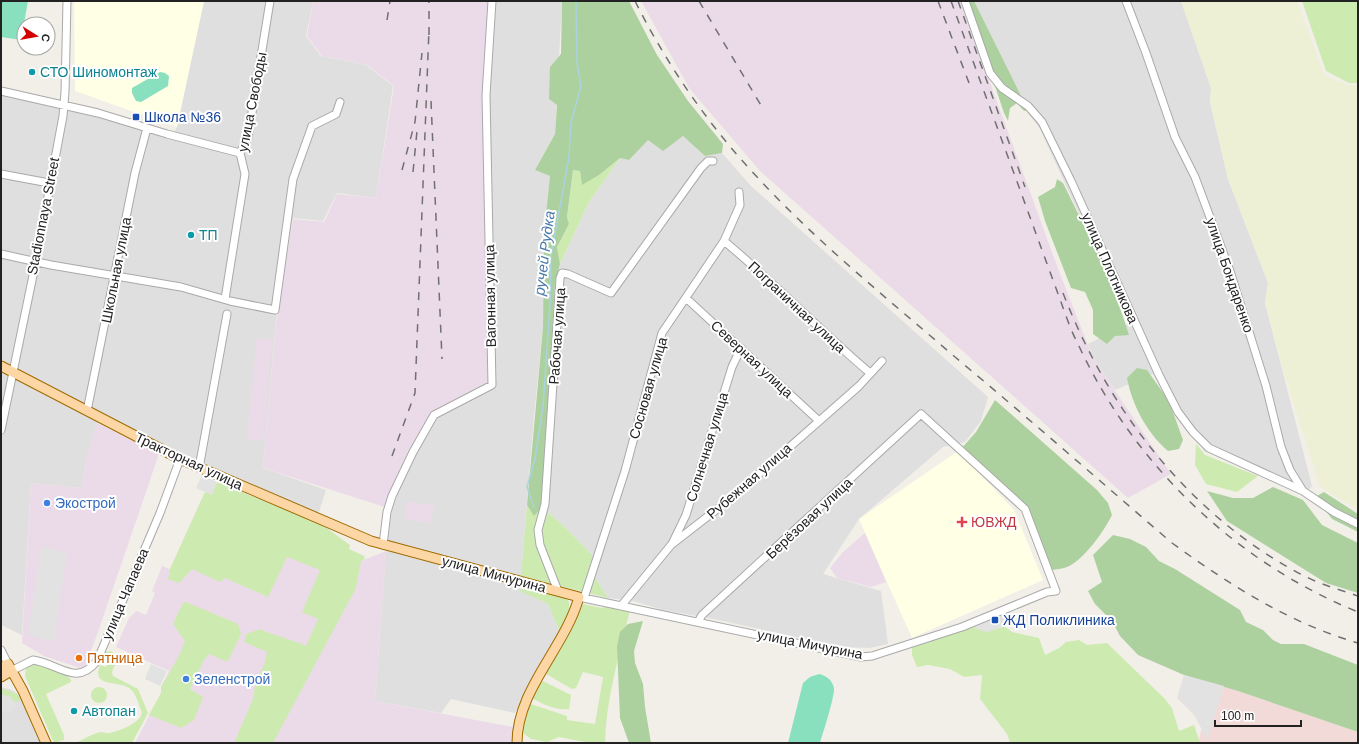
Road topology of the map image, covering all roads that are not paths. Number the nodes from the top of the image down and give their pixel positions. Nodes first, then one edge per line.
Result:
1 (67, 1) edge
2 (270, 1) edge
3 (492, 1) edge
4 (965, 1) edge
5 (1126, 1) edge
6 (1, 91) edge
7 (340, 102) dead end
8 (64, 105) junction
9 (147, 128) junction
10 (240, 153) junction
11 (713, 161) dead end
12 (1, 174) edge
13 (49, 183) junction
14 (739, 192) dead end
15 (724, 241) junction
16 (1, 254) edge
17 (36, 261) junction
18 (114, 276) junction
19 (225, 298) junction
20 (686, 298) junction
21 (228, 314) dead end
22 (741, 348) junction
23 (882, 361) dead end
24 (1, 366) edge
25 (12, 372) junction
26 (870, 373) junction
27 (87, 411) junction
28 (921, 414) joint
29 (818, 420) junction
30 (1, 430) edge
31 (180, 459) junction
32 (199, 468) junction
33 (1303, 491) junction
34 (1358, 524) edge
35 (383, 545) junction
36 (671, 545) junction
37 (558, 591) junction
38 (581, 598) junction
39 (621, 606) junction
40 (698, 622) junction
41 (1, 650) edge
42 (7, 667) edge
43 (1, 677) edge
44 (46, 743) edge
45 (517, 743) edge

1 - 8 street, Stadionnaya Street
2 - 10 street, улица Свободы
3 - 35 street, Вагонная улица
4 - 33 street, улица Плотникова
5 - 33 street, улица Бондаренко
6 - 8 street
7 - 19 street
8 - 9 street
8 - 13 street, Stadionnaya Street
9 - 10 street
9 - 18 street, Школьная улица
10 - 19 street, улица Свободы
11 - 37 street, Рабочая улица
12 - 13 street
13 - 17 street, Stadionnaya Street
14 - 15 street, Сосновая улица
15 - 20 street, Сосновая улица
15 - 26 street, Пограничная улица
16 - 17 street
17 - 18 street
17 - 25 street, Stadionnaya Street
18 - 19 street
18 - 27 street, Школьная улица
20 - 22 street, Северная улица
20 - 38 street, Сосновая улица
21 - 32 street
22 - 29 street, Северная улица
22 - 36 street, Солнечная улица
23 - 26 street, Рубежная улица
24 - 25 main road, Тракторная улица
25 - 27 main road, Тракторная улица
25 - 30 street, Stadionnaya Street
26 - 29 street, Рубежная улица
27 - 31 main road, Тракторная улица
28 - 40 street, Берёзовая улица
28 - 40 street, улица Мичурина
29 - 36 street, Рубежная улица
31 - 32 main road, Тракторная улица
31 - 42 street, улица Чапаева
32 - 35 main road, Тракторная улица
33 - 34 street, улица Бондаренко
35 - 37 main road, улица Мичурина
36 - 39 street, Рубежная улица
37 - 38 main road, улица Мичурина
38 - 39 street, улица Мичурина
38 - 45 main road
39 - 40 street, улица Мичурина
41 - 42 street
42 - 43 main road
42 - 44 main road

